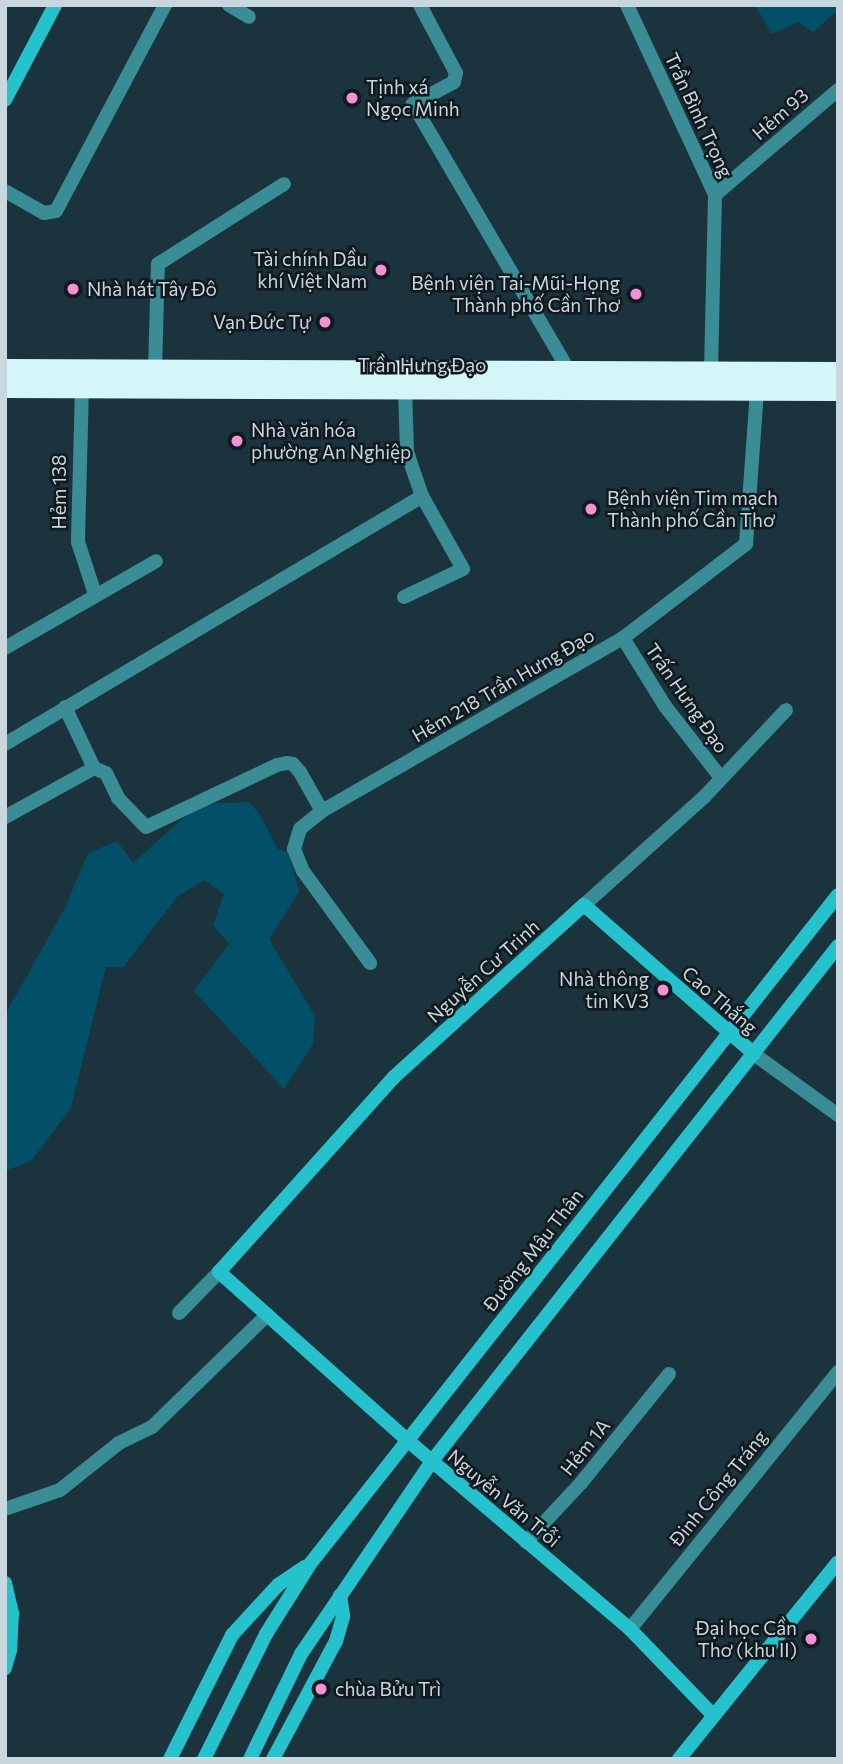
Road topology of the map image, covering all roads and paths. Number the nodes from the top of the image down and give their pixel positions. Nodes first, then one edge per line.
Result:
1 (55, 5) edge
2 (165, 5) edge
3 (229, 5) edge
4 (420, 5) edge
5 (627, 5) edge
6 (249, 17) dead end
7 (838, 90) edge
8 (5, 100) edge
9 (284, 184) dead end
10 (5, 191) edge
11 (715, 195) junction
12 (5, 369) edge
13 (155, 370) junction
14 (569, 371) junction
15 (712, 371) junction
16 (838, 372) edge
17 (5, 387) edge
18 (82, 387) junction
19 (405, 388) junction
20 (757, 389) junction
21 (838, 390) edge
22 (422, 496) junction
23 (156, 561) dead end
24 (95, 594) junction
25 (404, 597) dead end
26 (622, 638) junction
27 (5, 648) edge
28 (65, 707) junction
29 (786, 710) dead end
30 (5, 744) edge
31 (94, 768) junction
32 (721, 778) junction
33 (322, 811) junction
34 (5, 817) edge
35 (838, 895) edge
36 (584, 905) junction
37 (838, 946) edge
38 (370, 963) dead end
39 (832, 963) edge
40 (729, 1033) junction
41 (754, 1054) junction
42 (838, 1115) edge
43 (219, 1272) junction
44 (179, 1312) dead end
45 (267, 1315) junction
46 (838, 1372) edge
47 (669, 1374) dead end
48 (406, 1439) junction
49 (432, 1461) junction
50 (5, 1509) edge
51 (526, 1542) junction
52 (838, 1562) edge
53 (310, 1564) junction
54 (5, 1583) edge
55 (340, 1595) junction
56 (630, 1629) junction
57 (5, 1668) edge
58 (712, 1714) junction
59 (170, 1759) edge
60 (204, 1759) edge
61 (250, 1759) edge
62 (273, 1759) edge
63 (679, 1759) edge

1 - 8 street
2 - 10 street
3 - 6 street
4 - 14 street
5 - 11 street, Trần Bình Trọng
7 - 11 street, Hẻm 93
9 - 13 street
11 - 15 street, Trần Bình Trọng
12 - 13 highway, Trần Hưng Đạo
13 - 14 highway, Trần Hưng Đạo
14 - 15 highway, Trần Hưng Đạo
15 - 16 highway, Trần Hưng Đạo
17 - 18 highway, Trần Hưng Đạo
18 - 19 highway, Trần Hưng Đạo
18 - 24 street, Hẻm 138
19 - 20 highway, Trần Hưng Đạo
19 - 22 street
20 - 21 highway, Trần Hưng Đạo
20 - 26 street, Hẻm 218 Trần Hưng Đạo
22 - 25 street
22 - 28 street
23 - 24 street
24 - 27 street
26 - 32 street, Trấn Hưng Đạo
26 - 33 street, Hẻm 218 Trần Hưng Đạo
28 - 30 street
28 - 31 street
29 - 32 street, Nguyễn Cư Trinh
31 - 33 street
31 - 34 street
32 - 36 street, Nguyễn Cư Trinh
33 - 38 street, Hẻm 218 Trần Hưng Đạo
35 - 40 street, Đường Mậu Thân
36 - 40 street, Cao Thắng
36 - 43 street, Nguyễn Cư Trinh
37 - 39 street
39 - 41 street
40 - 41 street, Cao Thắng
40 - 48 street, Đường Mậu Thân
41 - 42 street, Cao Thắng
41 - 49 street
43 - 44 street, Nguyễn Cư Trinh
43 - 45 street
45 - 48 street, Nguyễn Văn Trỗi
45 - 50 street
46 - 56 street, Đinh Công Tráng
47 - 51 street, Hẻm 1A
48 - 49 street, Nguyễn Văn Trỗi
48 - 53 street, Đường Mậu Thân
49 - 51 street, Nguyễn Văn Trỗi
49 - 55 street
51 - 56 street, Nguyễn Văn Trỗi
52 - 58 street
53 - 59 street
53 - 60 street, Đường Mậu Thân
54 - 57 street
55 - 61 street
55 - 62 street
56 - 58 street, Nguyễn Văn Trỗi
58 - 63 street

